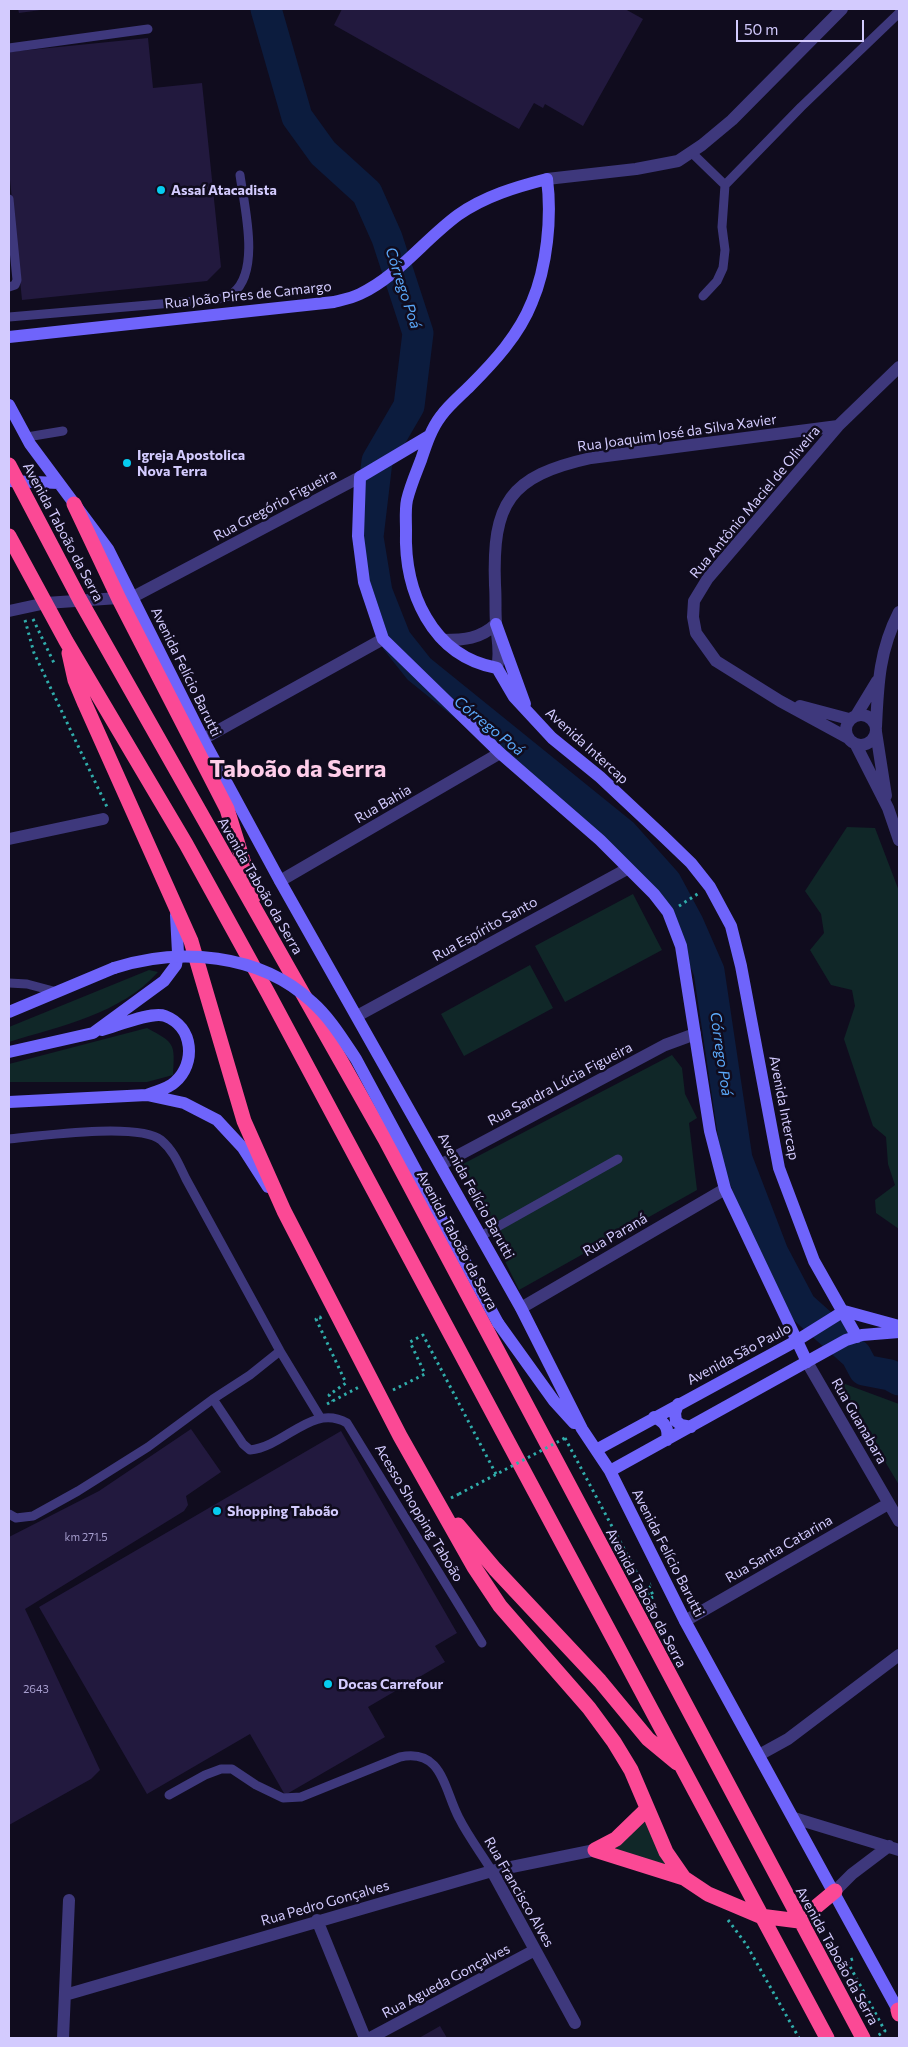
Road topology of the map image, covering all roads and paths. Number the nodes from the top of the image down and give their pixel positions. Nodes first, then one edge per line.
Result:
1 (842, 9) edge
2 (899, 13) edge
3 (148, 29) dead end
4 (9, 48) edge
5 (692, 153) junction
6 (240, 175) dead end
7 (547, 179) junction
8 (725, 185) junction
9 (9, 199) edge
10 (9, 210) edge
11 (9, 287) edge
12 (703, 296) dead end
13 (9, 317) edge
14 (9, 337) edge
15 (899, 367) edge
16 (9, 405) edge
17 (838, 426) junction
18 (63, 431) dead end
19 (429, 436) junction
20 (27, 437) junction
21 (9, 465) edge
22 (360, 476) junction
23 (13, 481) edge
24 (59, 483) junction
25 (74, 504) joint
26 (9, 536) edge
27 (126, 598) junction
28 (80, 600) junction
29 (46, 603) junction
30 (9, 611) edge
31 (899, 612) edge
32 (25, 619) dead end
33 (496, 624) junction
34 (384, 639) junction
35 (443, 640) junction
36 (66, 641) junction
37 (497, 668) junction
38 (879, 679) junction
39 (780, 701) junction
40 (527, 711) junction
41 (853, 717) junction
42 (876, 729) junction
43 (203, 739) junction
44 (852, 741) junction
45 (500, 753) junction
46 (888, 808) junction
47 (105, 814) joint
48 (9, 839) edge
49 (899, 840) edge
50 (627, 869) junction
51 (280, 881) junction
52 (695, 896) dead end
53 (174, 906) junction
54 (675, 908) dead end
55 (261, 919) junction
56 (9, 983) edge
57 (57, 992) junction
58 (9, 1012) edge
59 (358, 1016) junction
60 (92, 1033) junction
61 (695, 1034) junction
62 (9, 1052) edge
63 (147, 1095) junction
64 (9, 1102) edge
65 (9, 1139) edge
66 (618, 1159) dead end
67 (442, 1164) junction
68 (724, 1189) junction
69 (284, 1211) junction
70 (481, 1236) junction
71 (521, 1308) junction
72 (839, 1314) junction
73 (899, 1326) edge
74 (899, 1332) edge
75 (851, 1338) junction
76 (800, 1339) junction
77 (280, 1351) junction
78 (811, 1359) junction
79 (363, 1384) dead end
80 (400, 1387) dead end
81 (341, 1397) dead end
82 (213, 1398) junction
83 (678, 1404) junction
84 (320, 1417) junction
85 (654, 1417) junction
86 (690, 1427) junction
87 (582, 1429) junction
88 (667, 1440) junction
89 (596, 1450) junction
90 (610, 1471) junction
91 (496, 1474) junction
92 (459, 1494) dead end
93 (888, 1504) junction
94 (444, 1511) junction
95 (9, 1514) edge
96 (899, 1521) edge
97 (648, 1585) dead end
98 (686, 1621) junction
99 (482, 1643) dead end
100 (899, 1655) edge
101 (759, 1755) junction
102 (683, 1768) junction
103 (169, 1795) dead end
104 (646, 1809) junction
105 (794, 1818) junction
106 (894, 1848) edge
107 (595, 1850) junction
108 (492, 1871) junction
109 (684, 1878) junction
110 (834, 1891) junction
111 (69, 1900) dead end
112 (724, 1915) dead end
113 (760, 1916) junction
114 (317, 1920) junction
115 (799, 1921) junction
116 (535, 1950) junction
117 (857, 1966) dead end
118 (782, 1994) dead end
119 (65, 1995) junction
120 (778, 1997) junction
121 (899, 2012) edge
122 (884, 2019) dead end
123 (575, 2023) dead end
124 (889, 2027) dead end
125 (885, 2031) dead end
126 (63, 2038) edge
127 (365, 2038) edge
128 (370, 2038) edge
129 (799, 2038) edge
130 (827, 2038) edge
131 (863, 2038) edge

1 - 5 street, Rua João Pires de Camargo
2 - 8 lane
3 - 4 lane
5 - 7 street, Rua João Pires de Camargo
5 - 8 lane
6 - 13 lane
7 - 14 main road, Rua João Pires de Camargo
7 - 19 main road
8 - 12 lane
9 - 10 lane
10 - 11 lane
15 - 17 street, Rua Antônio Maciel de Oliveira
16 - 20 main road
17 - 33 street, Rua Joaquim José da Silva Xavier
17 - 39 street, Rua Antônio Maciel de Oliveira
18 - 20 lane
19 - 22 main road, Rua Gregório Figueira
19 - 35 main road
20 - 24 main road
21 - 23 highway, Avenida Taboão da Serra
22 - 27 street, Rua Gregório Figueira
22 - 34 main road
23 - 24 main road
23 - 28 highway, Avenida Taboão da Serra
24 - 25 main road
25 - 27 highway
26 - 29 highway
27 - 28 street
27 - 43 main road, Avenida Felício Barutti
27 - 55 highway
28 - 29 street
28 - 55 highway, Avenida Taboão da Serra
29 - 30 street
29 - 36 highway
31 - 38 street
32 - 47 path
33 - 35 street
33 - 37 street, Rua Joaquim José da Silva Xavier
33 - 40 main road
34 - 43 street
34 - 45 main road
35 - 37 main road
36 - 53 highway
36 - 102 highway
37 - 40 main road, Avenida Intercap
38 - 41 street
38 - 42 street
39 - 41 street, Rua Antônio Maciel de Oliveira
39 - 44 street, Rua Antônio Maciel de Oliveira
40 - 72 main road, Avenida Intercap
41 - 42 street
41 - 44 street
42 - 44 street
42 - 46 street
43 - 51 main road, Avenida Felício Barutti
44 - 46 street
45 - 50 main road
45 - 51 street, Rua Bahia
46 - 49 street
47 - 48 street
50 - 59 street, Rua Espírito Santo
50 - 61 main road
51 - 59 main road, Avenida Felício Barutti
52 - 54 path
53 - 60 main road
53 - 69 highway
55 - 115 highway, Avenida Taboão da Serra
56 - 57 lane
57 - 58 main road
57 - 87 main road, bridge
59 - 67 main road, Avenida Felício Barutti
60 - 62 main road
60 - 63 main road
61 - 67 street, Rua Sandra Lúcia Figueira
61 - 68 main road
63 - 64 main road
63 - 69 main road
65 - 77 lane
66 - 70 lane
67 - 70 main road, Avenida Felício Barutti
68 - 71 street, Rua Paraná
68 - 76 main road
69 - 94 highway
70 - 71 main road, Avenida Felício Barutti
71 - 87 main road, Avenida Felício Barutti
72 - 73 main road
72 - 75 main road, Avenida Intercap
72 - 76 main road, Avenida São Paulo
74 - 75 main road
75 - 78 main road
76 - 78 main road
76 - 83 main road, Avenida São Paulo
77 - 82 lane
77 - 84 lane
78 - 86 main road
78 - 93 street, Rua Guanabara
79 - 81 path
80 - 91 path
82 - 84 lane
82 - 95 lane
83 - 85 main road, Avenida São Paulo
83 - 86 main road
84 - 99 lane, Acesso Shopping Taboão
85 - 88 main road
85 - 89 main road, Avenida São Paulo
86 - 88 main road
87 - 89 main road, Avenida Felício Barutti
88 - 90 main road
89 - 90 main road, Avenida Felício Barutti
90 - 98 main road, Avenida Felício Barutti
91 - 92 path, bridge
91 - 97 path, bridge
93 - 96 street, Rua Guanabara
93 - 98 street, Rua Santa Catarina
94 - 102 highway
94 - 104 highway
98 - 101 main road, Avenida Felício Barutti
100 - 101 street
101 - 105 main road, Avenida Felício Barutti
102 - 113 highway
103 - 108 lane, Rua Francisco Alves
104 - 107 highway
104 - 109 highway
105 - 106 street
105 - 110 main road, Avenida Felício Barutti
106 - 110 street
107 - 108 street, Rua Pedro Gonçalves
107 - 109 highway
108 - 114 street, Rua Pedro Gonçalves
108 - 116 street, Rua Francisco Alves
109 - 113 highway
110 - 115 highway
110 - 121 main road, Avenida Felício Barutti
111 - 119 street
112 - 120 path
113 - 115 highway
113 - 130 highway
114 - 119 street, Rua Pedro Gonçalves
114 - 127 street
115 - 131 highway, Avenida Taboão da Serra
116 - 123 street, Rua Francisco Alves
116 - 128 street, Rua Agueda Gonçalves
117 - 125 path
118 - 120 path
119 - 126 street
120 - 129 path
122 - 124 path

